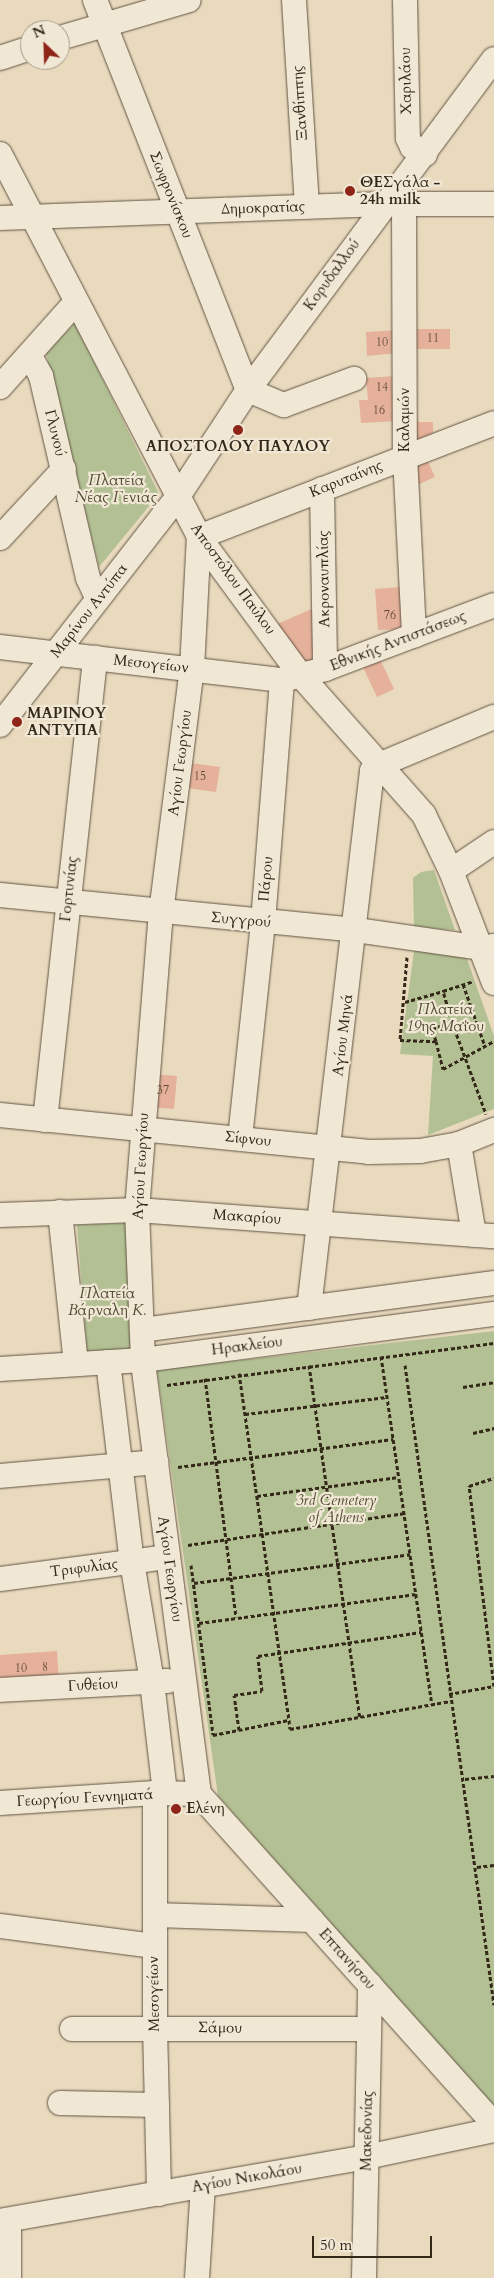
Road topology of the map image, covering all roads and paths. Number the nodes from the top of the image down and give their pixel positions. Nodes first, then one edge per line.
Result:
1 (95, 0) edge
2 (189, 0) edge
3 (294, 0) edge
4 (405, 0) edge
5 (103, 24) junction
6 (70, 35) edge
7 (20, 51) edge
8 (0, 58) edge
9 (494, 59) edge
10 (0, 154) edge
11 (425, 154) junction
12 (394, 204) junction
13 (494, 204) edge
14 (307, 207) junction
15 (178, 212) junction
16 (32, 217) junction
17 (1, 219) edge
18 (75, 303) junction
19 (30, 356) junction
20 (354, 379) dead end
21 (0, 387) edge
22 (248, 390) junction
23 (494, 423) edge
24 (405, 456) junction
25 (64, 469) junction
26 (322, 489) junction
27 (177, 498) junction
28 (200, 537) junction
29 (0, 538) edge
30 (98, 599) junction
31 (494, 605) edge
32 (414, 636) junction
33 (0, 647) edge
34 (57, 652) junction
35 (95, 658) junction
36 (192, 669) junction
37 (325, 669) junction
38 (292, 678) junction
39 (494, 717) edge
40 (0, 725) edge
41 (379, 765) junction
42 (494, 842) edge
43 (451, 871) junction
44 (0, 895) edge
45 (67, 902) junction
46 (161, 913) junction
47 (263, 922) junction
48 (356, 930) junction
49 (408, 937) junction
50 (488, 947) edge
51 (493, 979) edge
52 (464, 984) junction
53 (443, 991) junction
54 (404, 1002) junction
55 (452, 1022) junction
56 (436, 1041) junction
57 (494, 1041) edge
58 (485, 1046) junction
59 (464, 1058) junction
60 (0, 1115) edge
61 (45, 1120) junction
62 (142, 1127) junction
63 (493, 1131) edge
64 (240, 1138) junction
65 (459, 1144) junction
66 (329, 1147) junction
67 (137, 1210) junction
68 (60, 1212) junction
69 (0, 1215) edge
70 (320, 1222) junction
71 (484, 1236) edge
72 (494, 1283) edge
73 (310, 1308) junction
74 (494, 1314) edge
75 (142, 1330) junction
76 (494, 1343) edge
77 (381, 1356) junction
78 (143, 1360) junction
79 (108, 1362) junction
80 (76, 1364) junction
81 (308, 1365) junction
82 (405, 1365) dead end
83 (0, 1369) edge
84 (239, 1373) junction
85 (205, 1378) junction
86 (494, 1382) edge
87 (167, 1383) dead end
88 (463, 1387) dead end
89 (387, 1397) junction
90 (314, 1405) junction
91 (245, 1414) junction
92 (494, 1428) edge
93 (473, 1433) dead end
94 (393, 1439) junction
95 (321, 1448) junction
96 (252, 1458) junction
97 (216, 1462) junction
98 (167, 1464) junction
99 (121, 1465) junction
100 (0, 1476) edge
101 (399, 1477) junction
102 (494, 1478) edge
103 (326, 1487) junction
104 (257, 1496) junction
105 (404, 1513) junction
106 (332, 1524) junction
107 (263, 1534) junction
108 (226, 1540) junction
109 (188, 1545) dead end
110 (410, 1554) junction
111 (168, 1557) junction
112 (132, 1562) junction
113 (338, 1565) junction
114 (268, 1574) junction
115 (0, 1579) edge
116 (231, 1579) junction
117 (194, 1583) dead end
118 (416, 1594) junction
119 (343, 1603) junction
120 (274, 1611) junction
121 (236, 1617) junction
122 (199, 1623) dead end
123 (421, 1632) junction
124 (349, 1643) junction
125 (280, 1654) junction
126 (185, 1680) junction
127 (152, 1682) junction
128 (0, 1690) edge
129 (449, 1694) junction
130 (451, 1701) junction
131 (432, 1704) junction
132 (360, 1718) junction
133 (289, 1720) junction
134 (239, 1730) junction
135 (213, 1735) dead end
136 (494, 1776) edge
137 (465, 1779) junction
138 (160, 1793) junction
139 (199, 1794) junction
140 (0, 1803) edge
141 (494, 1865) edge
142 (477, 1867) junction
143 (155, 1915) junction
144 (312, 1920) junction
145 (0, 1926) edge
146 (154, 1946) junction
147 (370, 1985) junction
148 (494, 2002) edge
149 (154, 2028) junction
150 (72, 2029) dead end
151 (369, 2029) junction
152 (60, 2103) dead end
153 (156, 2105) junction
154 (494, 2124) edge
155 (494, 2130) edge
156 (366, 2157) junction
157 (203, 2186) junction
158 (159, 2194) junction
159 (4, 2220) edge
160 (9, 2278) edge
161 (197, 2278) edge
162 (364, 2278) edge

1 - 5 street, Σωφρονίσκου
2 - 5 street
3 - 14 street, Ξανθίππης
4 - 11 street, Χαριλάου
5 - 6 street
5 - 15 street, Σωφρονίσκου
7 - 8 street
9 - 11 street, Κορυδαλλού
10 - 16 street, Αποστόλου Παύλου
11 - 12 street, Κορυδαλλού
12 - 13 street, Δημοκρατίας
12 - 14 street, Δημοκρατίας
12 - 22 street, Κορυδαλλού
12 - 24 street, Καλαμών
14 - 15 street, Δημοκρατίας
15 - 16 street, Δημοκρατίας
15 - 22 street, Σωφρονίσκου
16 - 17 street, Δημοκρατίας
16 - 18 street, Αποστόλου Παύλου
18 - 19 street
18 - 27 street, Αποστόλου Παύλου
19 - 21 street
19 - 25 street, Γλυνού
20 - 22 street
22 - 27 street, Κορυδαλλού
23 - 24 street, Καρυταίνης
24 - 26 street, Καρυταίνης
24 - 32 street, Καλαμών
25 - 29 street
25 - 30 street, Γλυνού
26 - 28 street, Καρυταίνης
26 - 37 street, Ακροναυπλίας
27 - 28 street, Αποστόλου Παύλου
27 - 30 street, Μαρίνου Αντύπα
28 - 36 street, Αγίου Γεωργίου
28 - 38 street, Αποστόλου Παύλου
30 - 34 street, Μαρίνου Αντύπα
31 - 32 street, Εθνικής Αντιστάσεως
32 - 37 street, Εθνικής Αντιστάσεως
33 - 34 street, Μεσογείων
34 - 35 street, Μεσογείων
34 - 40 street, Μαρίνου Αντύπα
35 - 36 street, Μεσογείων
35 - 45 street, Γορτυνίας
36 - 38 street, Μεσογείων
36 - 46 street, Αγίου Γεωργίου
37 - 38 street, Εθνικής Αντιστάσεως
38 - 41 street, Αποστόλου Παύλου
38 - 47 street, Πάρου
39 - 41 street
41 - 43 street, Αποστόλου Παύλου
41 - 48 street, Αγίου Μηνά
42 - 43 street
43 - 50 street, Αποστόλου Παύλου
44 - 45 street, Συγγρού
45 - 46 street, Συγγρού
45 - 61 street, Γορτυνίας
46 - 47 street, Συγγρού
46 - 62 street, Αγίου Γεωργίου
47 - 48 street, Συγγρού
47 - 64 street, Πάρου
48 - 49 street, Συγγρού
48 - 66 street, Αγίου Μηνά
49 - 50 street, Συγγρού
49 - 54 path
50 - 51 street, Αποστόλου Παύλου
51 - 52 path
52 - 53 path
52 - 58 path
53 - 54 path
53 - 55 path
54 - 56 path
55 - 56 path
55 - 59 path
56 - 59 path
57 - 58 path
58 - 59 path
59 - 63 path
60 - 61 street, Σίφνου
61 - 62 street, Σίφνου
62 - 64 street, Σίφνου
62 - 67 street, Αγίου Γεωργίου
63 - 65 street, Σίφνου
64 - 66 street, Σίφνου
65 - 66 street, Σίφνου
65 - 71 street
66 - 70 street, Αγίου Μηνά
67 - 68 street, Μακαρίου
67 - 70 street, Μακαρίου
67 - 75 street, Αγίου Γεωργίου
68 - 69 street, Μακαρίου
68 - 80 street
70 - 71 street, Μακαρίου
70 - 73 street, Αγίου Μηνά
72 - 73 street
73 - 75 street
74 - 78 street, Ηρακλείου
75 - 78 street, Αγίου Γεωργίου
76 - 77 path
77 - 81 path
77 - 89 path
78 - 79 street, Ηρακλείου
78 - 98 street, Αγίου Γεωργίου
79 - 80 street, Ηρακλείου
79 - 99 street, Μεσογείων
80 - 83 street, Ηρακλείου
81 - 84 path
81 - 90 path
82 - 129 path
84 - 85 path
84 - 91 path
85 - 87 path
85 - 97 path
86 - 88 path
89 - 90 path
89 - 94 path
90 - 91 path
90 - 95 path
91 - 96 path
92 - 93 path
94 - 95 path
94 - 101 path
95 - 96 path
95 - 103 path
96 - 97 path
96 - 104 path
97 - 98 path
97 - 108 path
98 - 99 street
98 - 111 street, Αγίου Γεωργίου
99 - 100 street
99 - 112 street, Μεσογείων
101 - 103 path
101 - 105 path
102 - 129 path
103 - 104 path
103 - 106 path
104 - 107 path
105 - 106 path
105 - 110 path
106 - 107 path
106 - 113 path
107 - 108 path
107 - 114 path
108 - 109 path
108 - 116 path
110 - 113 path
110 - 118 path
111 - 112 street, Τριφυλίας
111 - 126 street, Αγίου Γεωργίου
112 - 115 street, Τριφυλίας
112 - 127 street, Μεσογείων
113 - 114 path
113 - 119 path
114 - 116 path
114 - 120 path
116 - 117 path
116 - 121 path
118 - 119 path
118 - 123 path
119 - 120 path
119 - 124 path
120 - 121 path
120 - 125 path
121 - 122 path
123 - 124 path
123 - 131 path
124 - 125 path
124 - 132 path
125 - 133 path
125 - 134 path
126 - 127 street, Γυθείου
126 - 139 street, Αγίου Γεωργίου
127 - 128 street, Γυθείου
127 - 138 street, Μεσογείων
129 - 130 path
130 - 131 path
130 - 137 path
131 - 132 path
132 - 133 path
133 - 134 path
134 - 135 path
136 - 137 path
137 - 142 path
138 - 139 street, Γεωργίου Γεννηματά
138 - 140 street, Γεωργίου Γεννηματά
138 - 143 street, Μεσογείων
139 - 144 street, Επτανήσου
141 - 142 path
142 - 148 path
143 - 144 street
143 - 146 street, Μεσογείων
144 - 147 street, Επτανήσου
145 - 146 street
146 - 149 street, Μεσογείων
147 - 151 street, Μακεδονίας
147 - 154 street, Επτανήσου
149 - 150 street, Σάμου
149 - 151 street, Σάμου
149 - 153 street, Μεσογείων
151 - 156 street, Μακεδονίας
152 - 153 street
153 - 158 street, Μεσογείων
155 - 156 street, Αγίου Νικολάου
156 - 157 street, Αγίου Νικολάου
156 - 162 street, Μακεδονίας
157 - 158 street, Αγίου Νικολάου
157 - 161 street
158 - 159 street, Αγίου Νικολάου
159 - 160 street

